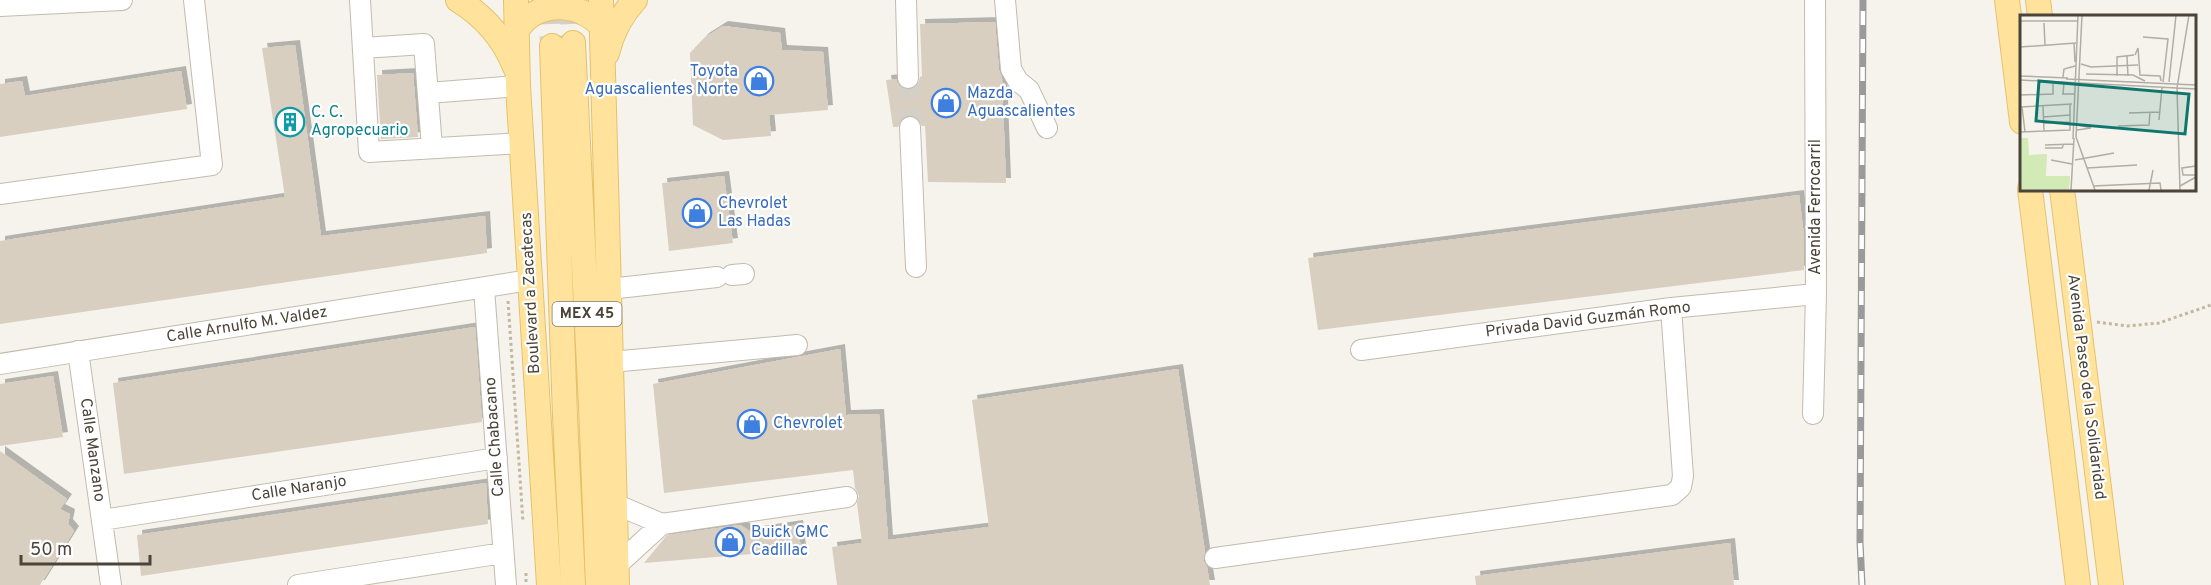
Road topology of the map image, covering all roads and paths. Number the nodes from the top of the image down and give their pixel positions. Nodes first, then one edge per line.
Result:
1 (122, 0) edge
2 (194, 0) edge
3 (360, 0) edge
4 (458, 0) edge
5 (516, 0) edge
6 (601, 0) edge
7 (635, 0) edge
8 (906, 0) edge
9 (1005, 0) edge
10 (1815, 0) edge
11 (2007, 0) edge
12 (0, 6) edge
13 (602, 27) junction
14 (516, 32) junction
15 (363, 48) junction
16 (908, 78) tunnel mouth
17 (518, 80) junction
18 (604, 80) junction
19 (428, 93) junction
20 (2020, 106) edge
21 (910, 126) tunnel mouth
22 (1047, 128) dead end
23 (522, 142) junction
24 (432, 148) junction
25 (2030, 190) edge
26 (2062, 190) edge
27 (0, 194) edge
28 (916, 267) dead end
29 (731, 276) dead end
30 (504, 285) junction
31 (609, 289) junction
32 (1816, 294) junction
33 (2211, 305) edge
34 (1671, 308) junction
35 (2078, 320) junction
36 (797, 345) dead end
37 (1361, 350) dead end
38 (78, 351) junction
39 (611, 362) junction
40 (0, 364) edge
41 (1813, 414) dead end
42 (497, 458) junction
43 (847, 497) dead end
44 (615, 504) junction
45 (102, 520) junction
46 (662, 524) junction
47 (523, 533) dead end
48 (503, 553) junction
49 (1215, 558) dead end
50 (526, 568) dead end
51 (616, 579) edge
52 (111, 585) edge
53 (298, 585) edge
54 (506, 585) edge
55 (526, 585) edge
56 (549, 585) edge
57 (573, 585) edge
58 (2078, 585) edge
59 (2111, 585) edge

1 - 12 street
2 - 27 street
3 - 15 street
4 - 17 main road
5 - 14 main road, Boulevard a Zacatecas / MEX 45
6 - 13 main road, MEX 45
7 - 18 main road
8 - 16 street
9 - 22 street
10 - 32 street, Avenida Ferrocarril
11 - 20 main road
13 - 14 main road
13 - 18 main road, MEX 45
14 - 17 main road, Boulevard a Zacatecas / MEX 45
15 - 19 street
15 - 24 street
17 - 19 street
17 - 23 main road, Boulevard a Zacatecas / MEX 45
18 - 31 main road, MEX 45
19 - 24 street
21 - 28 street
23 - 24 street
23 - 30 main road, Boulevard a Zacatecas / MEX 45
25 - 58 main road, Avenida Paseo de la Solidaridad
26 - 35 main road, Avenida Paseo de la Solidaridad
29 - 31 street
30 - 38 street, Calle Arnulfo M. Valdez
30 - 42 street, Calle Chabacano
30 - 47 path
30 - 56 main road, Boulevard a Zacatecas / MEX 45
31 - 39 main road, MEX 45
32 - 34 street, Privada David Guzmán Romo
32 - 41 street, Avenida Ferrocarril
33 - 35 path
34 - 37 street, Privada David Guzmán Romo
34 - 49 street
35 - 59 main road, Avenida Paseo de la Solidaridad
36 - 39 street
38 - 40 street, Calle Arnulfo M. Valdez
38 - 45 street, Calle Manzano
39 - 44 main road, MEX 45
42 - 45 street, Calle Naranjo
42 - 48 street, Calle Chabacano
43 - 46 street
44 - 46 street
44 - 51 main road, MEX 45
45 - 52 street, Calle Manzano
46 - 51 street
48 - 53 street
48 - 54 street, Calle Chabacano
50 - 55 path
51 - 57 main road, Boulevard a Zacatecas / MEX 45

